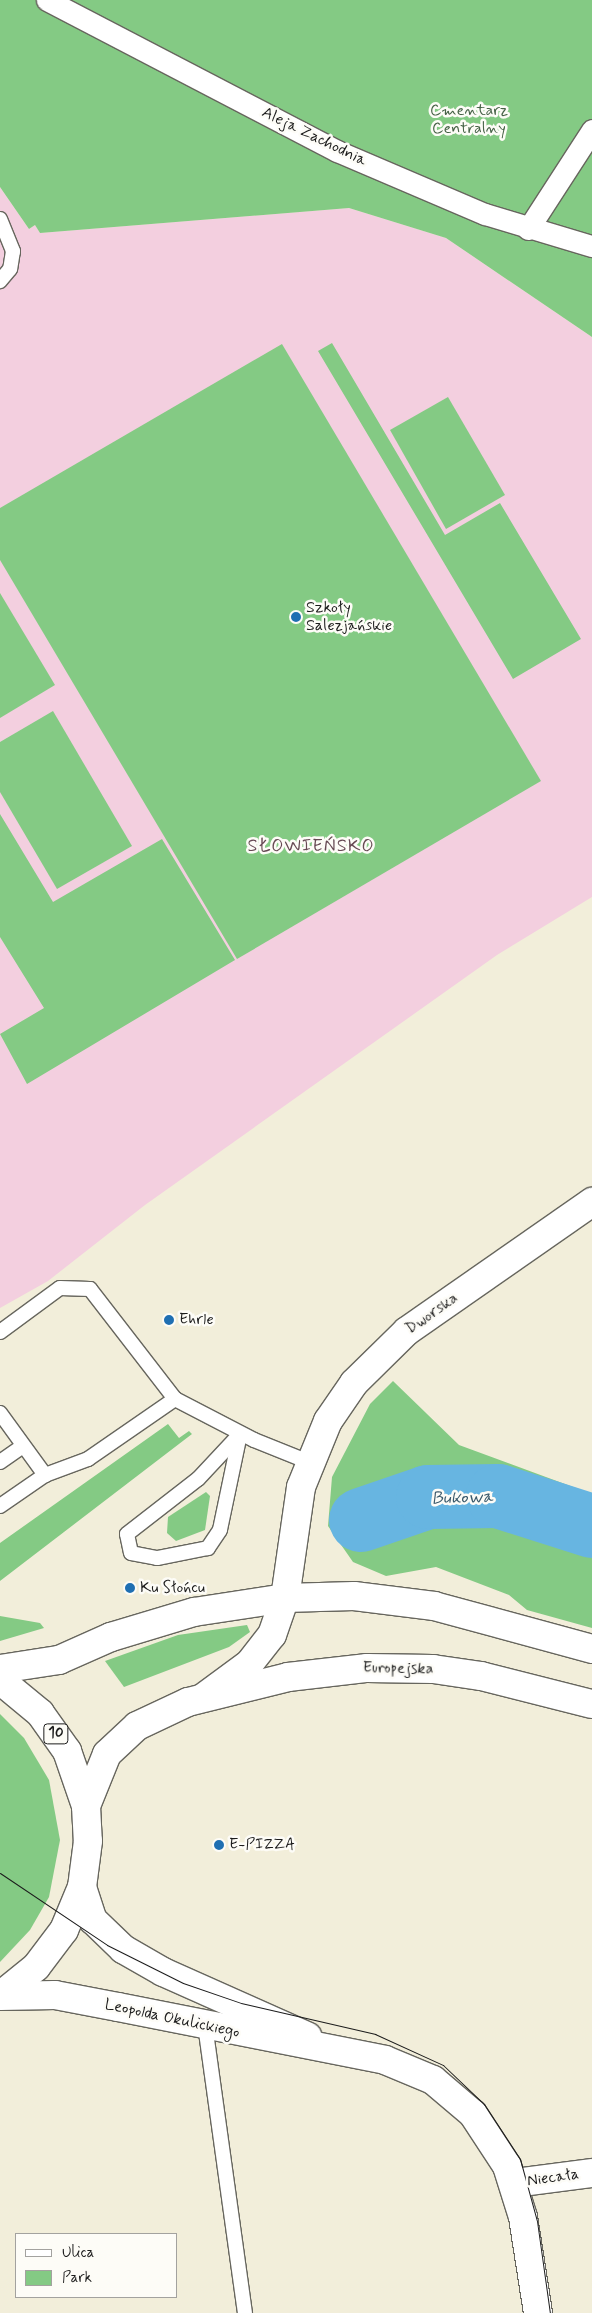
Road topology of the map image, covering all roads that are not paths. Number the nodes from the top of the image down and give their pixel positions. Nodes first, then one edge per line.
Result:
1 (48, 0) edge
2 (592, 130) edge
3 (0, 219) edge
4 (528, 229) junction
5 (592, 246) edge
6 (0, 281) edge
7 (592, 1202) edge
8 (0, 1332) edge
9 (175, 1399) junction
10 (0, 1413) edge
11 (240, 1434) junction
12 (23, 1446) junction
13 (0, 1462) edge
14 (309, 1462) junction
15 (45, 1475) junction
16 (0, 1506) edge
17 (285, 1598) junction
18 (592, 1649) edge
19 (0, 1670) edge
20 (0, 1680) edge
21 (204, 1697) junction
22 (592, 1704) edge
23 (86, 1806) junction
24 (82, 1887) junction
25 (0, 1996) edge
26 (205, 2025) junction
27 (342, 2052) junction
28 (592, 2173) edge
29 (514, 2183) junction
30 (245, 2313) edge
31 (538, 2313) edge

1 - 4 street, Aleja Zachodnia
2 - 4 street
3 - 6 lane
4 - 5 street, Aleja Zachodnia
7 - 14 street, Dworska
8 - 9 lane
9 - 11 lane
9 - 15 lane
10 - 12 lane
11 - 11 lane
11 - 14 lane
12 - 13 lane
12 - 15 lane
14 - 17 street, Dworska
15 - 16 lane
17 - 18 street
17 - 19 street
17 - 21 street, Europejska
20 - 23 street, 10
21 - 22 street, Europejska
21 - 23 street, Europejska
23 - 24 street, 10
24 - 25 street, 10
24 - 27 street, Leopolda Okulickiego
25 - 26 street, Leopolda Okulickiego
26 - 27 street, Leopolda Okulickiego
26 - 30 lane
27 - 29 street, Leopolda Okulickiego
28 - 29 street, Niecała
29 - 31 street, Leopolda Okulickiego

